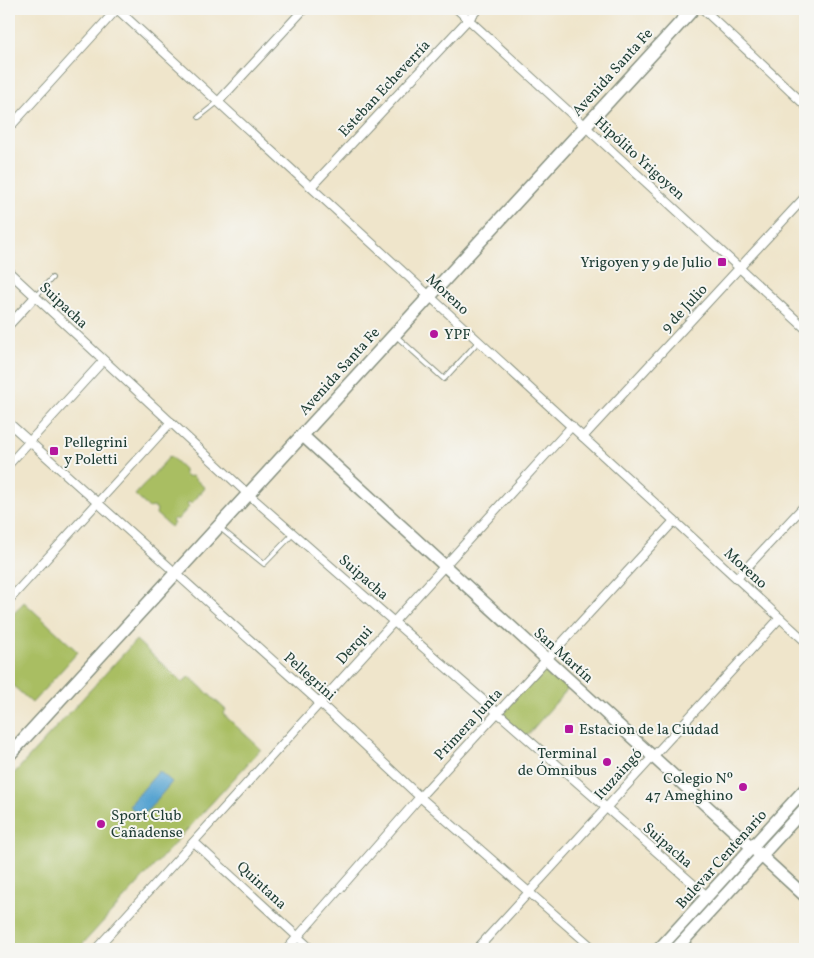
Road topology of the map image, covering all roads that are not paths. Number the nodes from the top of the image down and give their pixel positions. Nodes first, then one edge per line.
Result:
1 (117, 9) edge
2 (304, 9) edge
3 (457, 9) edge
4 (478, 9) edge
5 (693, 9) edge
6 (703, 9) edge
7 (799, 9) edge
8 (805, 14) edge
9 (468, 19) junction
10 (218, 102) junction
11 (805, 105) edge
12 (199, 118) dead end
13 (585, 126) junction
14 (9, 128) edge
15 (311, 187) junction
16 (805, 197) edge
17 (740, 268) junction
18 (9, 272) edge
19 (52, 278) dead end
20 (430, 296) junction
21 (35, 297) junction
22 (9, 325) edge
23 (805, 328) edge
24 (394, 335) junction
25 (479, 341) junction
26 (103, 360) junction
27 (171, 422) junction
28 (9, 423) edge
29 (572, 426) junction
30 (302, 435) junction
31 (583, 437) junction
32 (29, 442) junction
33 (9, 464) edge
34 (248, 494) junction
35 (98, 503) junction
36 (805, 505) edge
37 (674, 521) junction
38 (218, 527) junction
39 (294, 533) junction
40 (445, 566) junction
41 (175, 574) junction
42 (737, 578) junction
43 (9, 600) edge
44 (780, 618) junction
45 (394, 622) junction
46 (805, 641) edge
47 (546, 659) junction
48 (320, 703) junction
49 (497, 713) junction
50 (9, 755) edge
51 (653, 756) junction
52 (805, 789) edge
53 (420, 797) junction
54 (606, 808) junction
55 (805, 808) edge
56 (194, 842) junction
57 (752, 847) junction
58 (761, 856) junction
59 (530, 891) junction
60 (707, 896) junction
61 (805, 896) edge
62 (298, 937) junction
63 (96, 949) edge
64 (287, 949) edge
65 (311, 949) edge
66 (476, 949) edge
67 (594, 949) edge
68 (659, 949) edge
69 (676, 949) edge

1 - 10 street, Moreno
1 - 14 street
2 - 10 street
3 - 9 street, Hipólito Yrigoyen
4 - 9 street, Esteban Echeverría
5 - 13 main road, Avenida Santa Fe
6 - 11 street
7 - 8 street
9 - 13 street, Hipólito Yrigoyen
9 - 15 street, Esteban Echeverría
10 - 12 lane
10 - 15 street, Moreno
13 - 17 street, Hipólito Yrigoyen
13 - 20 main road, Avenida Santa Fe
15 - 20 street, Moreno
16 - 17 street, 9 de Julio
17 - 23 street, Hipólito Yrigoyen
17 - 31 street, 9 de Julio
18 - 21 street, Suipacha
19 - 21 lane
20 - 24 main road, Avenida Santa Fe
20 - 25 street, Moreno
21 - 22 street
21 - 26 street, Suipacha
24 - 25 lane
24 - 30 main road, Avenida Santa Fe
25 - 29 street, Moreno
26 - 27 street, Suipacha
26 - 32 street
27 - 34 street, Suipacha
27 - 35 street
28 - 32 street, Pellegrini
29 - 31 street, Moreno
29 - 40 street, Derqui
30 - 34 main road, Avenida Santa Fe
30 - 40 main road, San Martín
31 - 37 street, Moreno
32 - 33 street
32 - 35 street, Pellegrini
34 - 38 main road, Avenida Santa Fe
34 - 39 street, Suipacha
35 - 41 street, Pellegrini
35 - 43 street
36 - 42 street
37 - 42 street, Moreno
37 - 47 street, Primera Junta
38 - 39 lane
38 - 41 main road, Avenida Santa Fe
39 - 45 street, Suipacha
40 - 45 street, Derqui
40 - 47 main road, San Martín
41 - 48 street, Pellegrini
41 - 50 main road, Avenida Santa Fe
42 - 44 street, Moreno
44 - 46 street, Moreno
44 - 51 street, Ituzaingó
45 - 48 street, Derqui
45 - 49 street, Suipacha
47 - 49 street, Primera Junta
47 - 51 main road, San Martín
48 - 53 street, Pellegrini
48 - 56 street, Derqui
49 - 53 street, Primera Junta
49 - 54 street, Suipacha
51 - 54 street, Ituzaingó
51 - 57 main road, San Martín
52 - 57 main road, Bulevar Centenario
53 - 59 street, Pellegrini
53 - 62 street, Primera Junta
54 - 59 street, Ituzaingó
54 - 60 street, Suipacha
55 - 58 main road, Bulevar Centenario
56 - 62 street, Quintana
56 - 63 street, Derqui
57 - 58 main road, San Martín
57 - 60 main road, Bulevar Centenario
58 - 61 main road, San Martín
58 - 69 main road, Bulevar Centenario
59 - 66 street, Ituzaingó
59 - 67 street, Pellegrini
60 - 68 main road, Bulevar Centenario
62 - 64 street, Primera Junta
62 - 65 street, Quintana

